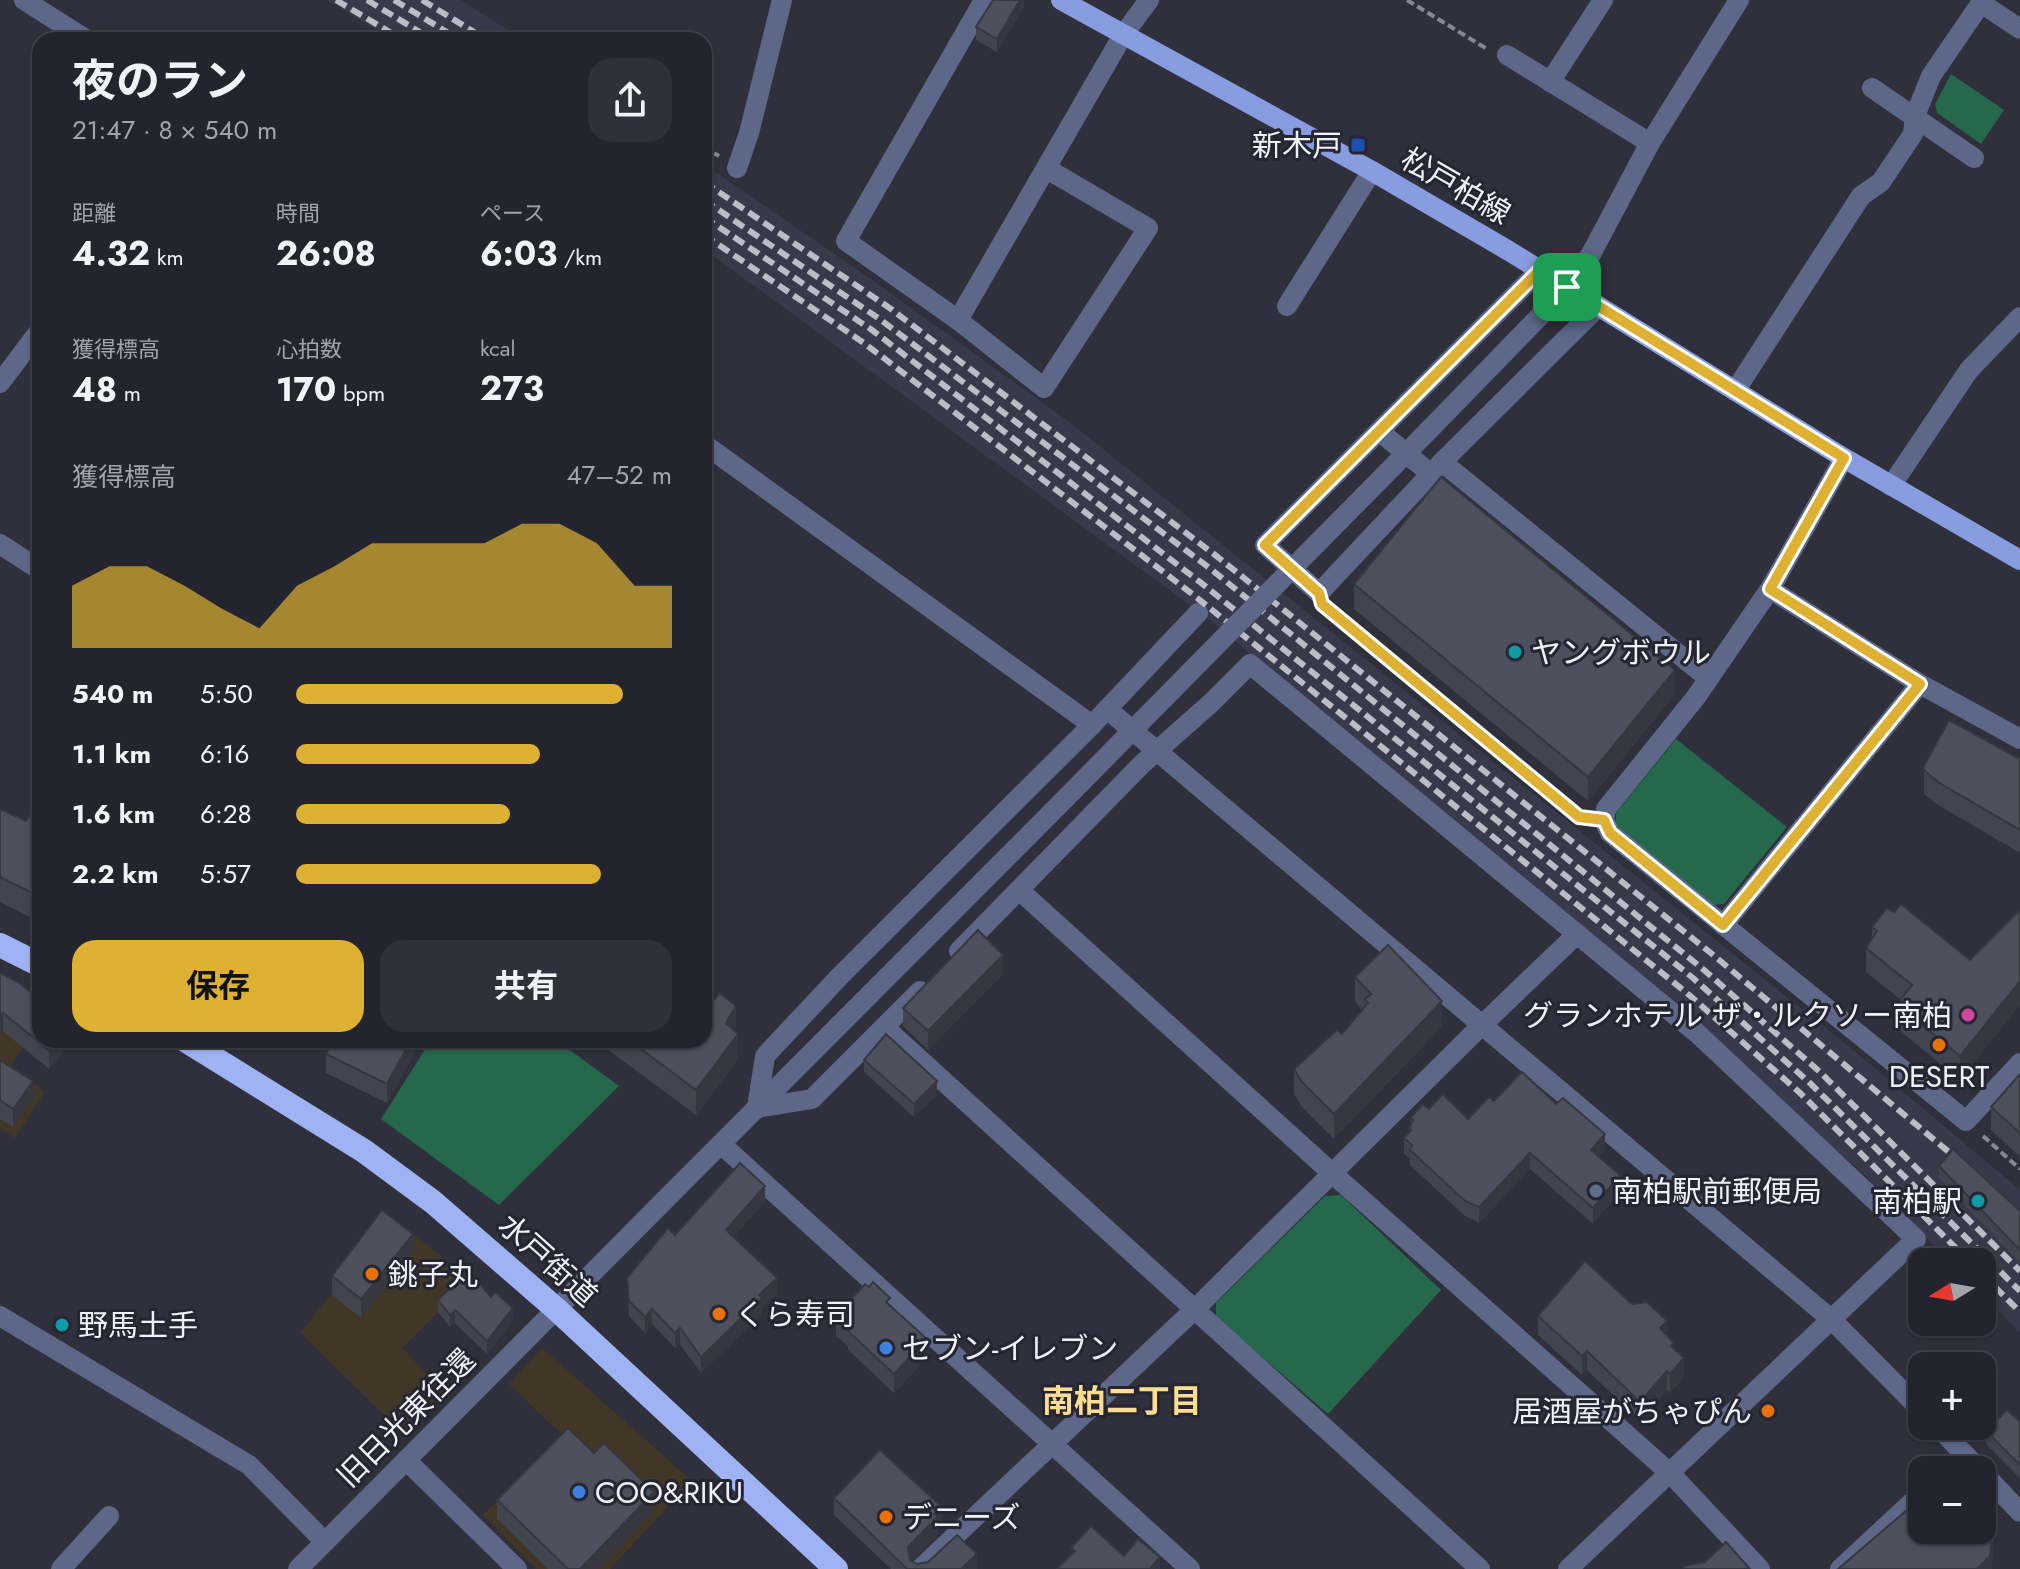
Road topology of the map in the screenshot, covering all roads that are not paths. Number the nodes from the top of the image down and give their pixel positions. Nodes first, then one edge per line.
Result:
1 (24, 0) edge
2 (782, 0) edge
3 (984, 0) edge
4 (1061, 0) edge
5 (1149, 0) edge
6 (1603, 0) edge
7 (1739, 0) edge
8 (2020, 29) edge
9 (74, 32) edge
10 (1123, 35) junction
11 (1507, 55) road end
12 (1550, 82) junction
13 (1872, 88) dead end
14 (1915, 116) junction
15 (1650, 143) junction
16 (1974, 158) dead end
17 (737, 168) dead end
18 (1047, 169) junction
19 (1372, 171) junction
20 (1540, 270) junction
21 (1567, 287) junction
22 (1287, 306) dead end
23 (1599, 306) junction
24 (2020, 317) edge
25 (958, 320) junction
26 (32, 341) edge
27 (0, 383) edge
28 (1735, 391) junction
29 (1379, 431) junction
30 (712, 450) edge
31 (1844, 458) junction
32 (1437, 468) junction
33 (1891, 486) junction
34 (0, 544) edge
35 (2020, 560) edge
36 (32, 565) edge
37 (1770, 589) junction
38 (1198, 613) dead end
39 (1708, 678) junction
40 (1920, 684) junction
41 (1107, 709) junction
42 (1092, 725) junction
43 (2020, 739) edge
44 (1157, 751) junction
45 (1019, 890) junction
46 (1723, 925) junction
47 (1577, 934) junction
48 (0, 945) edge
49 (32, 961) edge
50 (1482, 1025) junction
51 (884, 1027) junction
52 (198, 1048) edge
53 (2020, 1063) edge
54 (757, 1108) junction
55 (722, 1145) junction
56 (1333, 1174) junction
57 (555, 1308) junction
58 (1194, 1310) junction
59 (0, 1316) edge
60 (1832, 1320) junction
61 (1908, 1397) edge
62 (1950, 1440) edge
63 (1052, 1445) junction
64 (1964, 1454) edge
65 (406, 1460) junction
66 (1671, 1474) junction
67 (1996, 1487) edge
68 (1908, 1506) edge
69 (2020, 1512) edge
70 (109, 1516) dead end
71 (325, 1542) junction
72 (61, 1569) edge
73 (298, 1569) edge
74 (517, 1569) edge
75 (836, 1569) edge
76 (920, 1569) edge
77 (1190, 1569) edge
78 (1480, 1569) edge
79 (1568, 1569) edge
80 (1760, 1569) edge
81 (1840, 1569) edge

1 - 9 street
2 - 17 street
3 - 25 street
4 - 10 main road, 松戸柏線
5 - 10 street
6 - 12 street
7 - 15 street, 旧日光東往還
8 - 14 street
10 - 18 street
10 - 19 main road, 松戸柏線
11 - 12 street
12 - 15 street
13 - 14 street
14 - 16 street
14 - 28 street
15 - 21 street, 旧日光東往還
18 - 25 street
18 - 25 street
19 - 20 main road, 松戸柏線
19 - 22 street
20 - 21 main road, 松戸柏線
20 - 29 street
21 - 23 main road, 松戸柏線
21 - 54 street, 旧日光東往還, bridge
23 - 28 main road, 松戸柏線
23 - 32 street
24 - 33 street
26 - 27 street
28 - 31 main road, 松戸柏線
29 - 32 street
29 - 32 street
30 - 42 street
31 - 33 main road, 松戸柏線
31 - 37 street
32 - 39 street
33 - 35 main road, 松戸柏線
34 - 36 street
37 - 39 street
37 - 40 street
38 - 41 street
39 - 46 street
40 - 43 street
40 - 46 street
41 - 42 street
41 - 44 street
42 - 54 street
44 - 45 street
44 - 47 street
44 - 50 street
45 - 51 street
45 - 56 street
46 - 53 street
47 - 50 street
47 - 60 street
48 - 49 highway
50 - 56 street
50 - 60 street
51 - 54 street
51 - 58 street
52 - 57 highway, 水戸街道
54 - 55 street, 旧日光東往還
55 - 57 street, 旧日光東往還
55 - 63 street
56 - 58 street
56 - 66 street
57 - 65 street, 旧日光東往還
57 - 75 highway, 水戸街道
58 - 63 street
58 - 78 street
59 - 71 street
60 - 61 street
60 - 66 street
62 - 64 street
63 - 76 street
63 - 77 street
65 - 71 street, 旧日光東往還
65 - 74 street
66 - 79 street
66 - 80 street
67 - 69 street
68 - 81 street
70 - 72 street
71 - 73 street, 旧日光東往還

